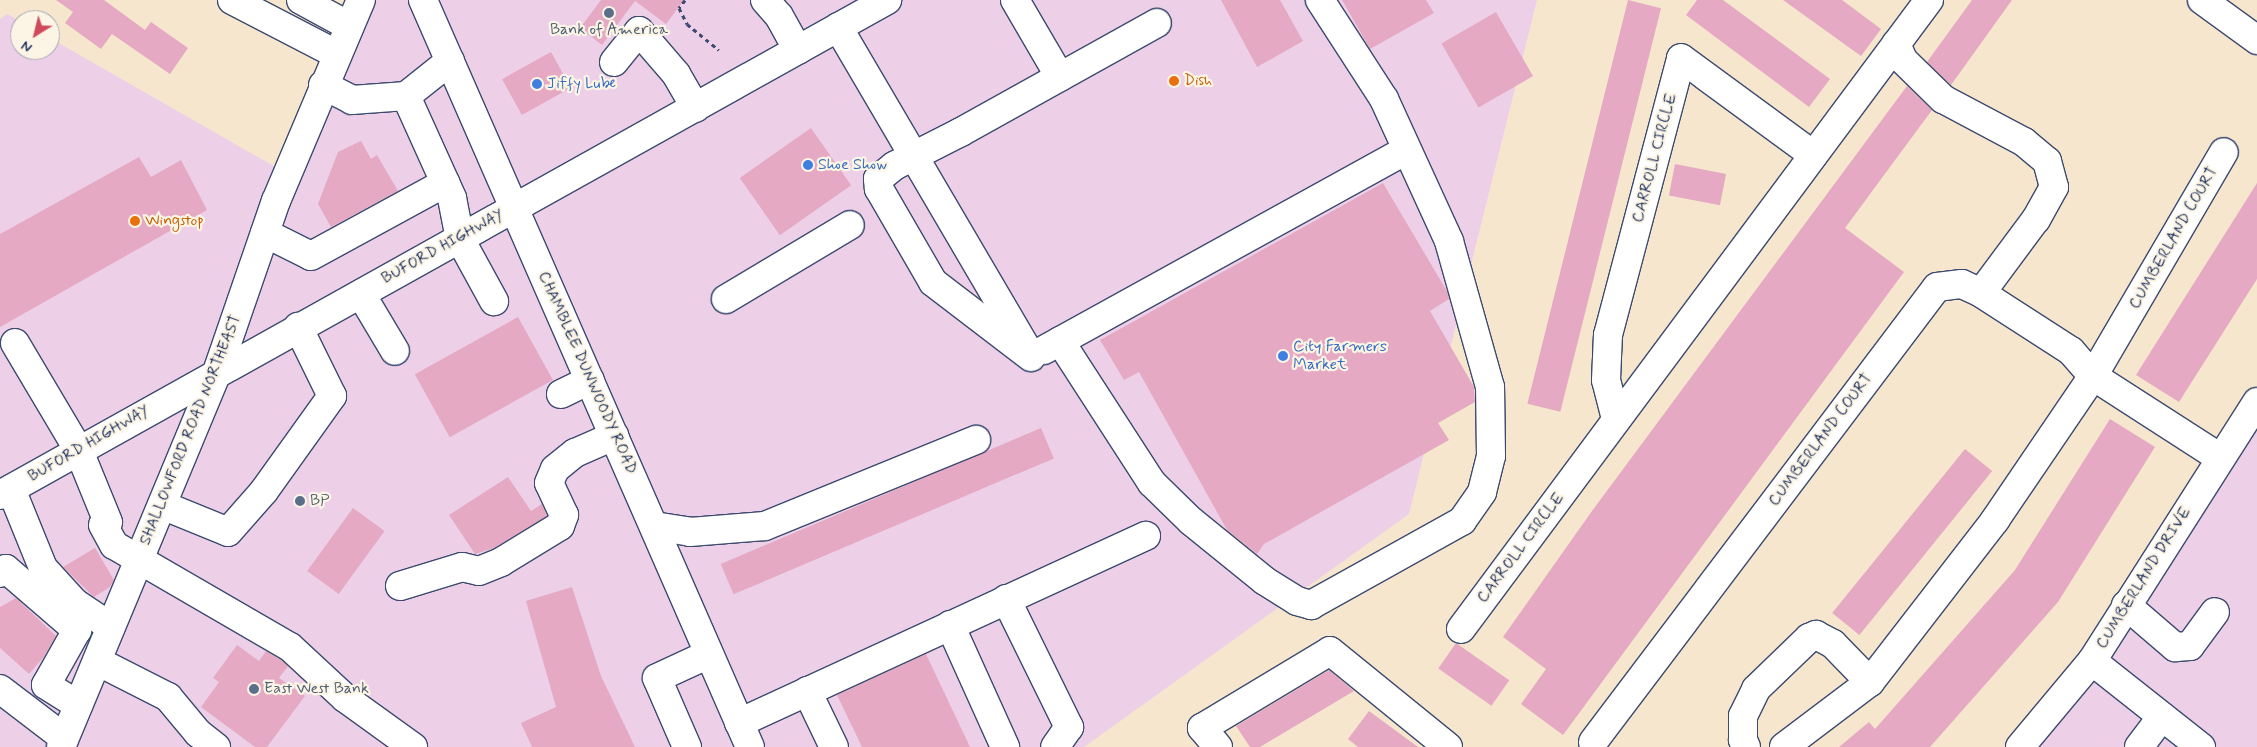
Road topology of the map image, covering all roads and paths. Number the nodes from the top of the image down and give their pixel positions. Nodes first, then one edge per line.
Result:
1 (232, 0) edge
2 (301, 0) edge
3 (361, 0) edge
4 (422, 0) edge
5 (685, 0) edge
6 (765, 0) edge
7 (886, 0) edge
8 (1015, 0) edge
9 (1320, 0) edge
10 (2202, 0) edge
11 (1926, 1) edge
12 (1157, 23) dead end
13 (349, 26) junction
14 (838, 27) junction
15 (2257, 40) edge
16 (1896, 44) junction
17 (719, 50) dead end
18 (798, 50) junction
19 (336, 54) junction
20 (450, 61) junction
21 (614, 62) dead end
22 (1060, 77) junction
23 (323, 85) junction
24 (406, 96) junction
25 (696, 108) junction
26 (1407, 150) junction
27 (2224, 152) dead end
28 (914, 155) junction
29 (1813, 155) junction
30 (445, 183) junction
31 (515, 207) junction
32 (850, 225) dead end
33 (265, 233) junction
34 (460, 239) junction
35 (1982, 293) junction
36 (361, 294) junction
37 (726, 300) dead end
38 (494, 301) dead end
39 (298, 327) junction
40 (1060, 342) junction
41 (15, 343) dead end
42 (394, 351) dead end
43 (1032, 357) junction
44 (217, 372) junction
45 (2092, 376) junction
46 (590, 380) junction
47 (561, 394) dead end
48 (2257, 402) edge
49 (1616, 419) junction
50 (614, 436) junction
51 (976, 440) dead end
52 (79, 450) junction
53 (2220, 458) junction
54 (5, 492) edge
55 (162, 505) junction
56 (654, 526) junction
57 (1146, 536) dead end
58 (138, 560) junction
59 (0, 573) edge
60 (400, 586) dead end
61 (1006, 599) junction
62 (2126, 605) junction
63 (2215, 612) dead end
64 (950, 625) junction
65 (111, 627) junction
66 (1461, 629) dead end
67 (709, 654) junction
68 (97, 661) junction
69 (2092, 661) junction
70 (1870, 682) junction
71 (0, 689) edge
72 (807, 691) junction
73 (78, 705) junction
74 (2162, 716) junction
75 (745, 735) edge
76 (1593, 742) dead end
77 (63, 743) edge
78 (216, 747) edge
79 (412, 747) edge
80 (687, 747) edge
81 (834, 747) edge
82 (1004, 747) edge
83 (1055, 747) edge
84 (1218, 747) edge
85 (1448, 747) edge
86 (1746, 747) edge
87 (1784, 747) edge
88 (2020, 747) edge
89 (2139, 747) edge
90 (2201, 747) edge

1 - 19 street
2 - 13 street
3 - 13 street, SHALLOWFORD ROAD NORTHEAST
4 - 20 street, CHAMBLEE DUNWOODY ROAD
5 - 17 path
6 - 18 street
7 - 14 street, BUFORD HIGHWAY
8 - 22 street
9 - 26 street
10 - 15 street
11 - 16 street, CARROLL CIRCLE
12 - 22 street
13 - 19 street, SHALLOWFORD ROAD NORTHEAST
14 - 18 street, BUFORD HIGHWAY
14 - 28 street
16 - 29 street, CARROLL CIRCLE
16 - 35 street
18 - 25 street, BUFORD HIGHWAY
19 - 23 street, SHALLOWFORD ROAD NORTHEAST
20 - 24 street
20 - 31 street, CHAMBLEE DUNWOODY ROAD
21 - 25 street
22 - 28 street
23 - 24 street
23 - 33 street, SHALLOWFORD ROAD NORTHEAST
24 - 30 street
25 - 31 street, BUFORD HIGHWAY
26 - 40 street
26 - 40 street
27 - 45 street, CUMBERLAND COURT
28 - 43 street
28 - 43 street
29 - 49 street, CARROLL CIRCLE
29 - 49 street, CARROLL CIRCLE
30 - 33 street
30 - 34 street
31 - 34 street, BUFORD HIGHWAY
31 - 46 street, CHAMBLEE DUNWOODY ROAD
32 - 37 street
33 - 44 street, SHALLOWFORD ROAD NORTHEAST
34 - 36 street, BUFORD HIGHWAY
34 - 38 street
35 - 45 street, CUMBERLAND COURT
35 - 76 street, CUMBERLAND COURT
36 - 39 street, BUFORD HIGHWAY
36 - 42 street
39 - 44 street, BUFORD HIGHWAY
39 - 55 street
40 - 43 street
41 - 52 street
44 - 52 street, BUFORD HIGHWAY
44 - 55 street, SHALLOWFORD ROAD NORTHEAST
45 - 53 street, CUMBERLAND COURT
45 - 70 street, CUMBERLAND COURT
46 - 47 street
46 - 50 street, CHAMBLEE DUNWOODY ROAD
48 - 53 street, CUMBERLAND DRIVE
49 - 66 street, CARROLL CIRCLE
50 - 56 street, CHAMBLEE DUNWOODY ROAD
50 - 60 street
51 - 56 street
52 - 54 street, BUFORD HIGHWAY
52 - 58 street
53 - 62 street, CUMBERLAND DRIVE
54 - 65 street
55 - 58 street, SHALLOWFORD ROAD NORTHEAST
56 - 67 street, CHAMBLEE DUNWOODY ROAD
57 - 61 street
58 - 65 street, SHALLOWFORD ROAD NORTHEAST
58 - 79 street
59 - 73 street
61 - 64 street
61 - 83 street
62 - 63 street
62 - 69 street, CUMBERLAND DRIVE
64 - 72 street
64 - 82 street
65 - 68 street, SHALLOWFORD ROAD NORTHEAST
67 - 75 street, CHAMBLEE DUNWOODY ROAD
67 - 80 street
68 - 73 street, SHALLOWFORD ROAD NORTHEAST
68 - 78 street
69 - 74 street
69 - 88 street, CUMBERLAND DRIVE
70 - 86 street
70 - 87 street, CUMBERLAND COURT
71 - 77 street
72 - 75 street
72 - 81 street
73 - 77 street, SHALLOWFORD ROAD NORTHEAST
74 - 89 street
74 - 90 street
84 - 85 street

